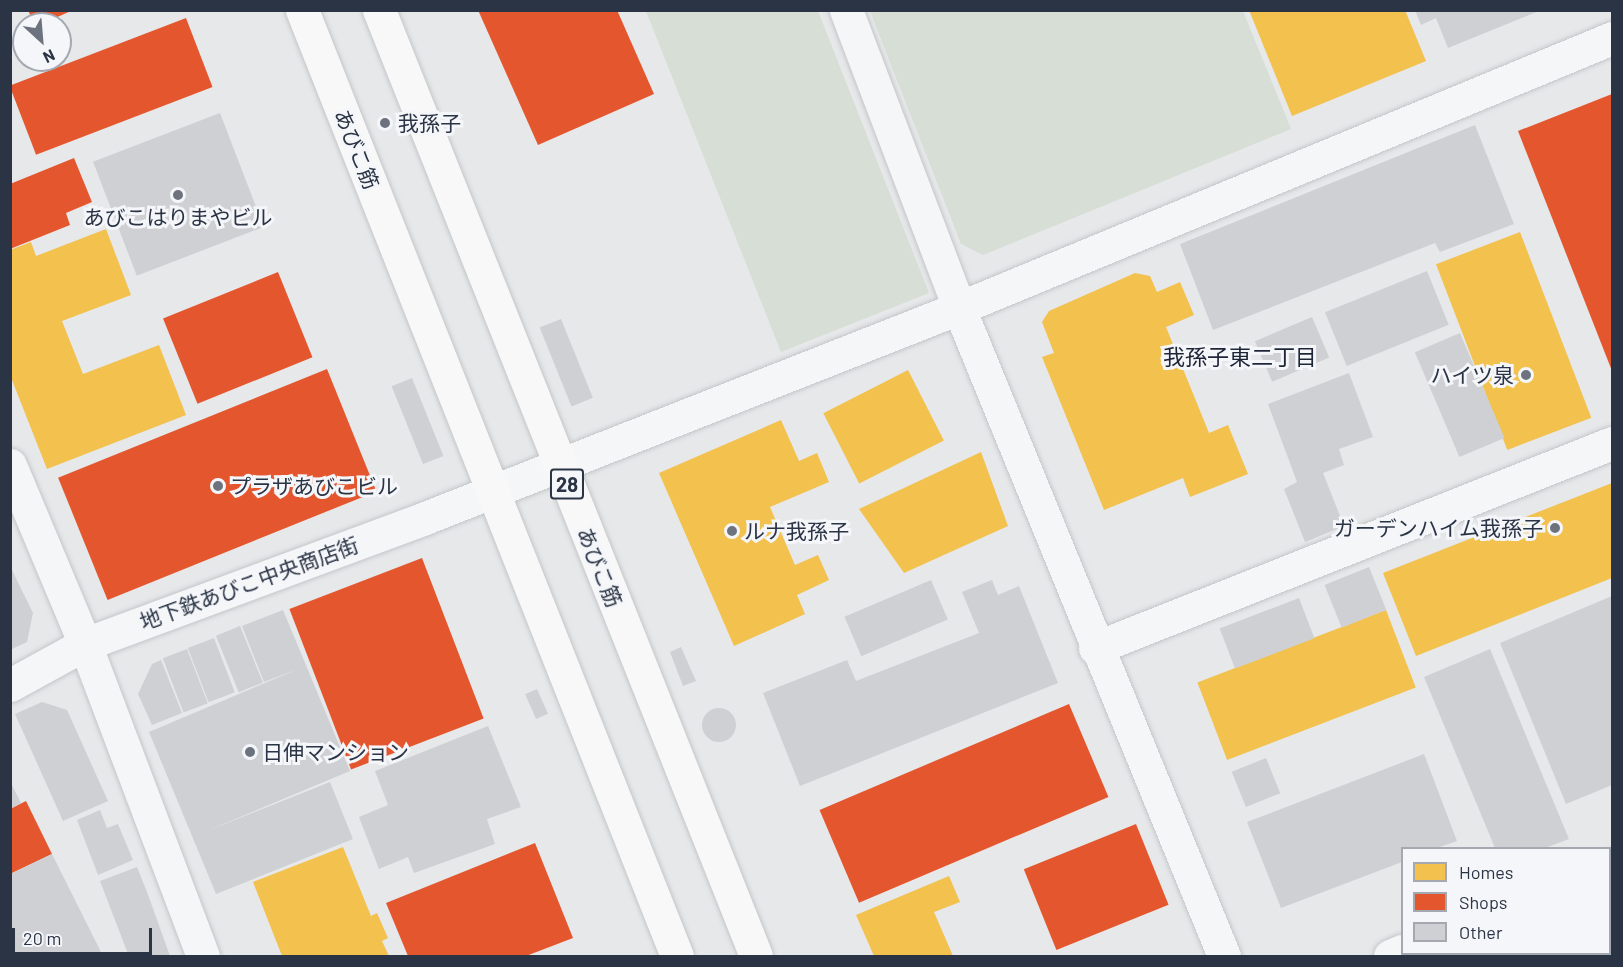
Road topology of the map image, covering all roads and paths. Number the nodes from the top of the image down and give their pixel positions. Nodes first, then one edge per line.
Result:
1 (302, 10) edge
2 (380, 10) edge
3 (846, 10) edge
4 (1612, 38) edge
5 (959, 308) junction
6 (1612, 443) edge
7 (10, 465) edge
8 (560, 465) junction
9 (493, 490) junction
10 (85, 644) junction
11 (1095, 648) junction
12 (10, 685) edge
13 (203, 957) edge
14 (677, 957) edge
15 (756, 957) edge
16 (1224, 957) edge

1 - 9 main road, あびこ筋
2 - 8 main road, あびこ筋 / 28
3 - 5 street
4 - 5 street, 地下鉄あびこ中央商店街
5 - 8 street, 地下鉄あびこ中央商店街
5 - 11 street
6 - 11 street
7 - 10 street
8 - 9 street, 地下鉄あびこ中央商店街
8 - 15 main road, あびこ筋 / 28
9 - 10 street, 地下鉄あびこ中央商店街
9 - 14 main road, あびこ筋
10 - 12 street, 地下鉄あびこ中央商店街
10 - 13 street
11 - 16 street

